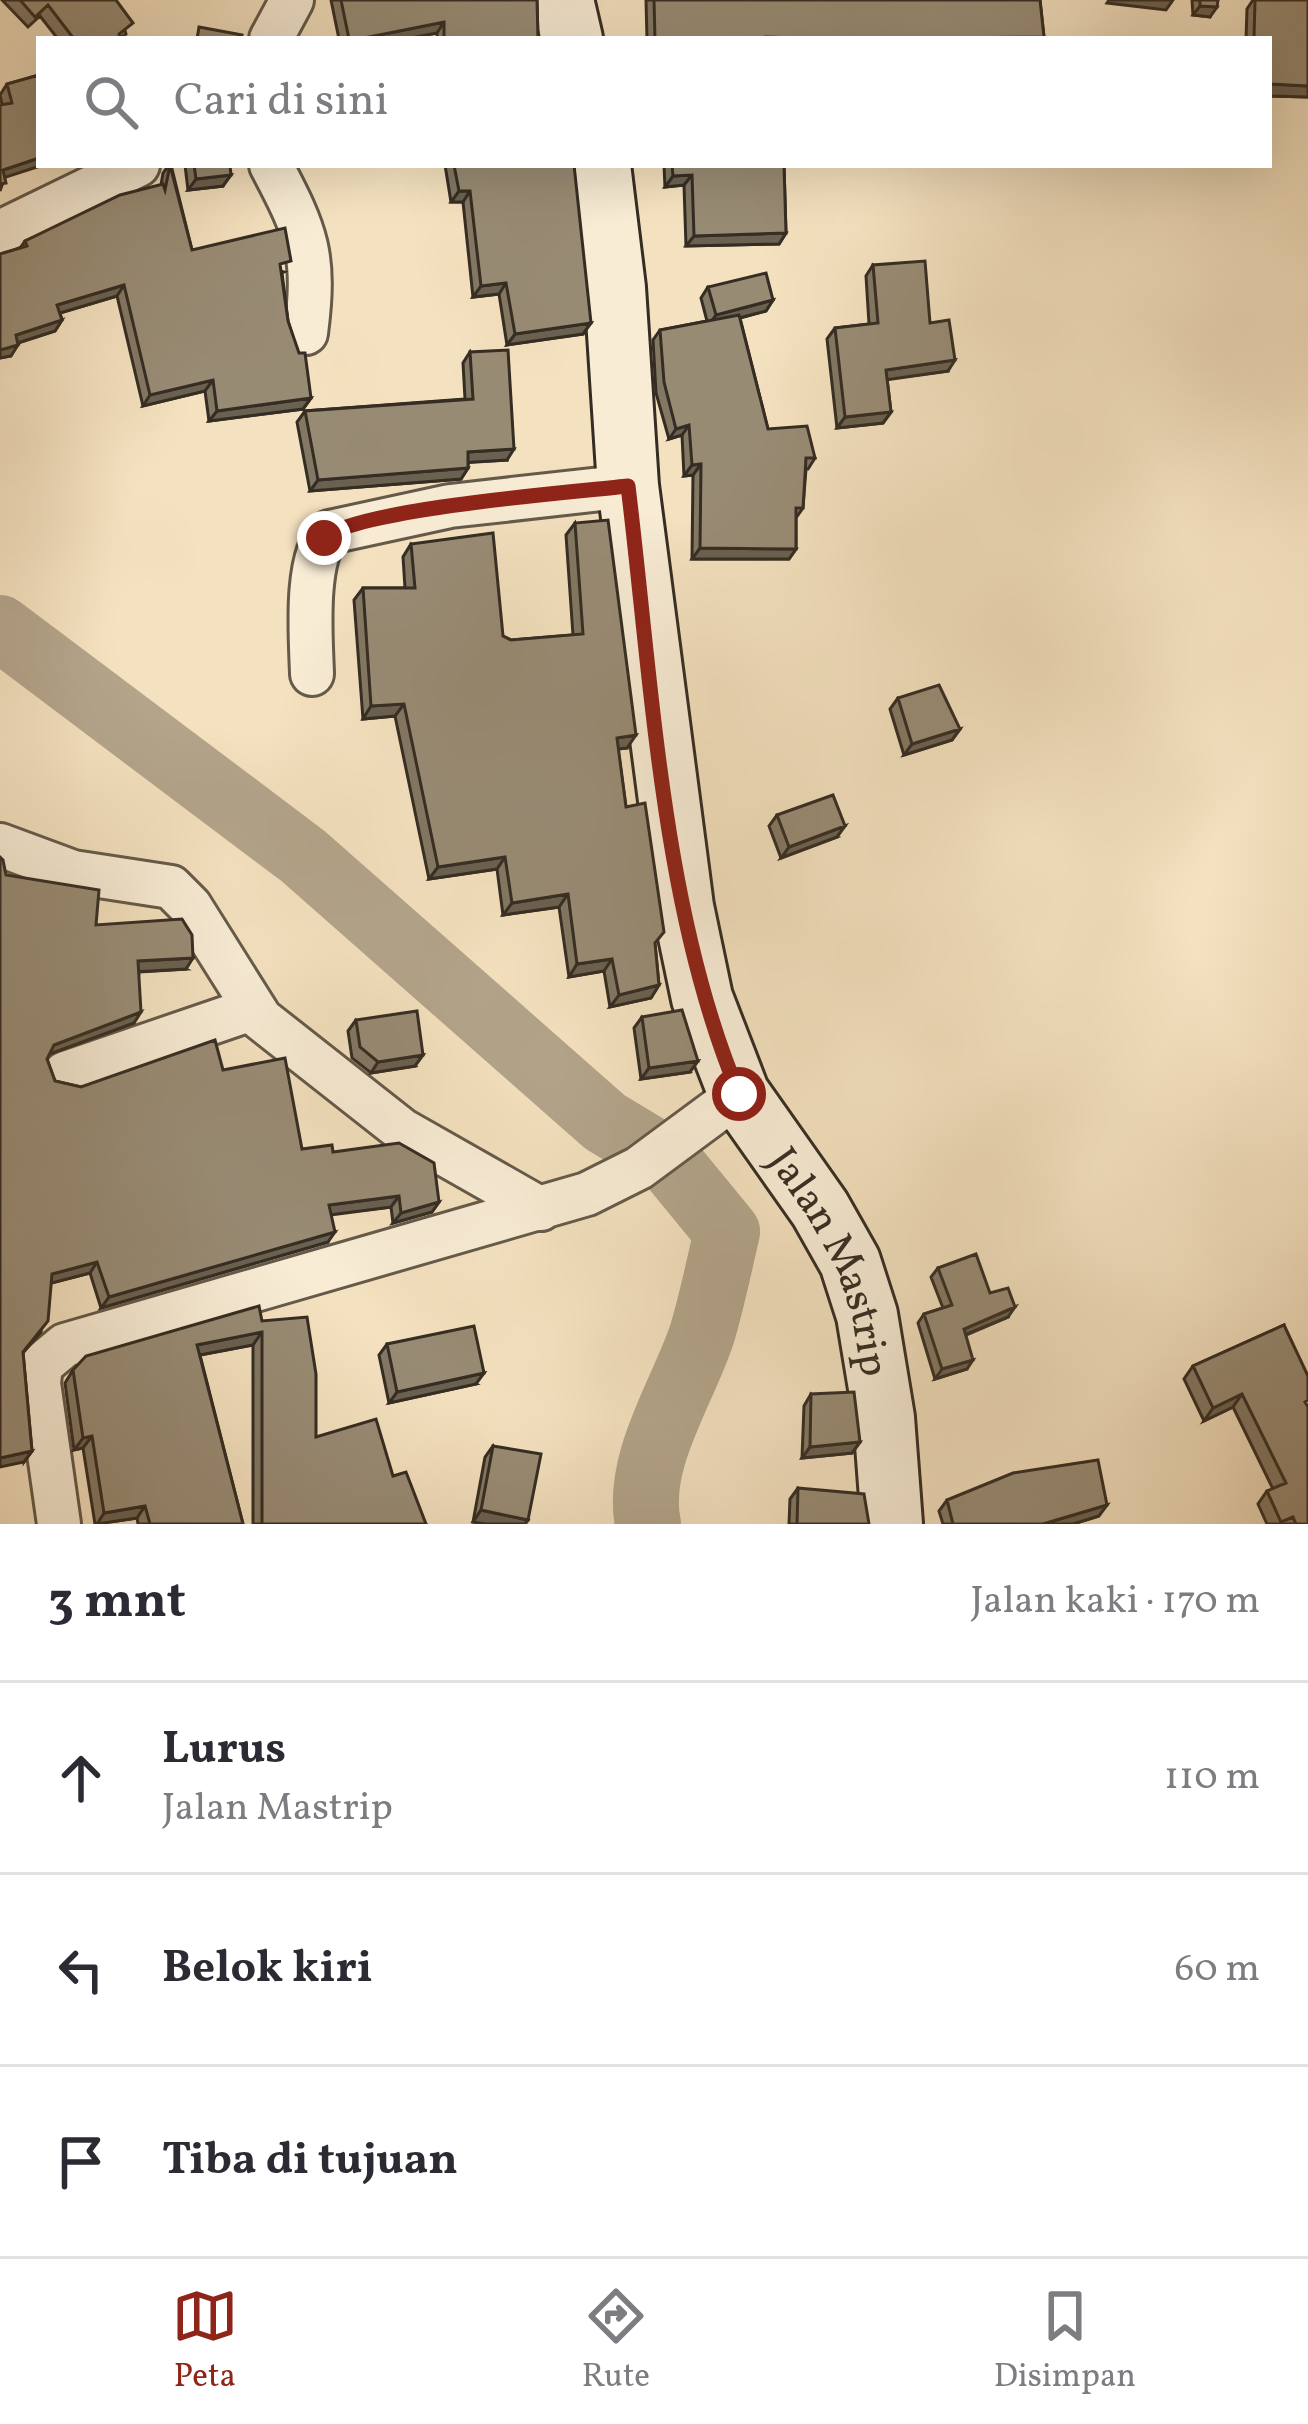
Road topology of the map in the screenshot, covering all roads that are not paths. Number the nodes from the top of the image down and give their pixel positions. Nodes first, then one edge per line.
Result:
1 (292, 0) edge
2 (563, 0) edge
3 (273, 36) edge
4 (571, 36) edge
5 (132, 168) edge
6 (273, 168) edge
7 (600, 168) edge
8 (0, 232) edge
9 (305, 333) dead end
10 (628, 486) junction
11 (312, 674) dead end
12 (0, 845) edge
13 (252, 1009) junction
14 (65, 1073) dead end
15 (720, 1108) junction
16 (542, 1209) junction
17 (59, 1524) edge
18 (892, 1524) edge

1 - 3 street
2 - 4 main road
5 - 8 street
6 - 9 street
7 - 10 main road, Jalan Mastrip
10 - 11 street
10 - 15 main road, Jalan Mastrip
12 - 13 street
13 - 14 street
13 - 16 street
15 - 16 street
15 - 18 main road, Jalan Mastrip
16 - 17 street

